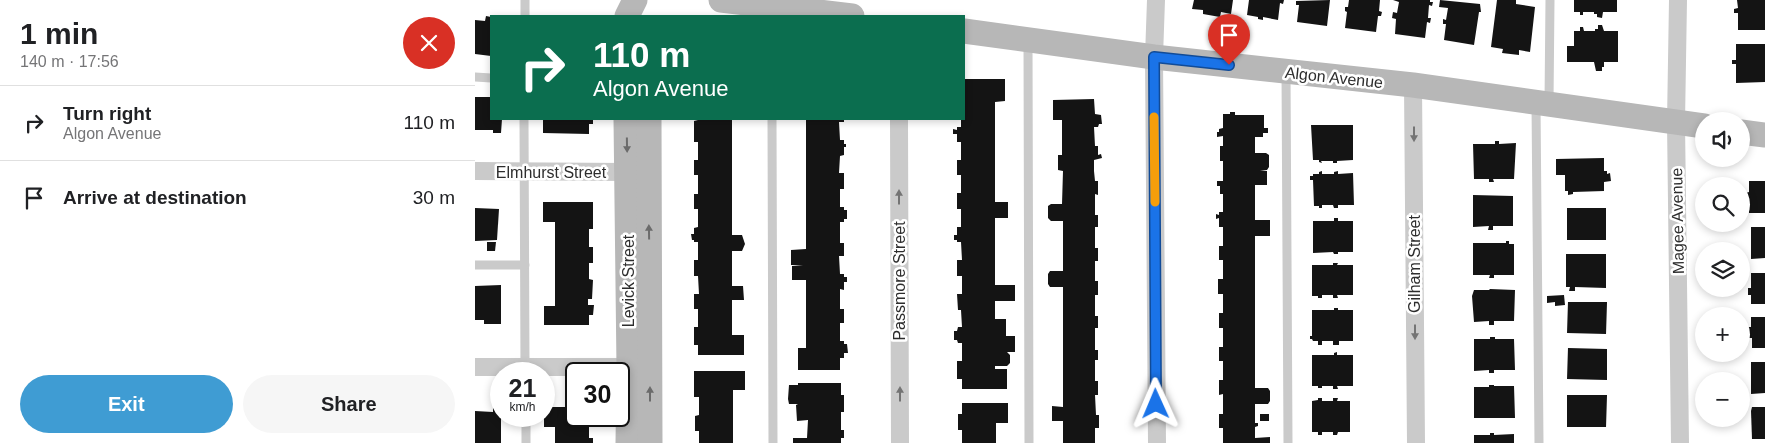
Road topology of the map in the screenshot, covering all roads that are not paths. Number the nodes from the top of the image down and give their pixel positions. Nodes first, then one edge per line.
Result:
1 (525, 0) edge
2 (635, 0) edge
3 (642, 0) edge
4 (721, 0) edge
5 (1156, 0) edge
6 (1550, 0) edge
7 (1678, 0) edge
8 (772, 11) edge
9 (525, 15) edge
10 (628, 15) edge
11 (646, 15) edge
12 (836, 15) edge
13 (965, 31) edge
14 (1028, 39) junction
15 (1154, 57) junction
16 (1287, 72) junction
17 (475, 77) edge
18 (490, 78) edge
19 (1413, 86) junction
20 (1542, 102) junction
21 (524, 120) edge
22 (626, 120) edge
23 (649, 120) edge
24 (772, 120) edge
25 (899, 120) edge
26 (1676, 122) junction
27 (1695, 125) edge
28 (1750, 133) edge
29 (1765, 135) edge
30 (475, 171) edge
31 (524, 172) junction
32 (627, 172) junction
33 (475, 265) edge
34 (525, 265) junction
35 (525, 362) edge
36 (475, 367) edge
37 (639, 367) junction
38 (490, 368) edge
39 (555, 369) edge
40 (526, 427) edge
41 (526, 443) edge
42 (628, 443) edge
43 (650, 443) edge
44 (773, 443) edge
45 (900, 443) edge
46 (1029, 443) edge
47 (1157, 443) edge
48 (1288, 443) edge
49 (1416, 443) edge
50 (1539, 443) edge
51 (1680, 443) edge

1 - 9 lane
2 - 10 street
3 - 11 street
4 - 8 street
5 - 15 street
6 - 20 lane
7 - 26 street, Magee Avenue
8 - 12 street
13 - 14 street, Algon Avenue
14 - 15 street, Algon Avenue
14 - 46 lane
15 - 16 street, Algon Avenue
15 - 47 street
16 - 19 street, Algon Avenue
16 - 48 lane
17 - 18 lane
19 - 20 street, Algon Avenue
19 -> 49 street, Gilham Street
20 - 26 street, Algon Avenue
20 - 50 lane
21 - 31 lane
22 -> 32 street, Levick Street
37 -> 23 street, Levick Street
24 - 44 lane
45 -> 25 street, Passmore Street
26 - 27 street, Algon Avenue
26 - 51 street, Magee Avenue
28 - 29 street
30 - 31 street, Elmhurst Street
31 - 32 street, Elmhurst Street
31 - 34 lane
32 - 37 street, Levick Street
33 - 34 lane
34 - 35 lane
36 - 38 street
37 - 39 street
37 - 42 street, Levick Street
43 -> 37 street, Levick Street
40 - 41 lane

